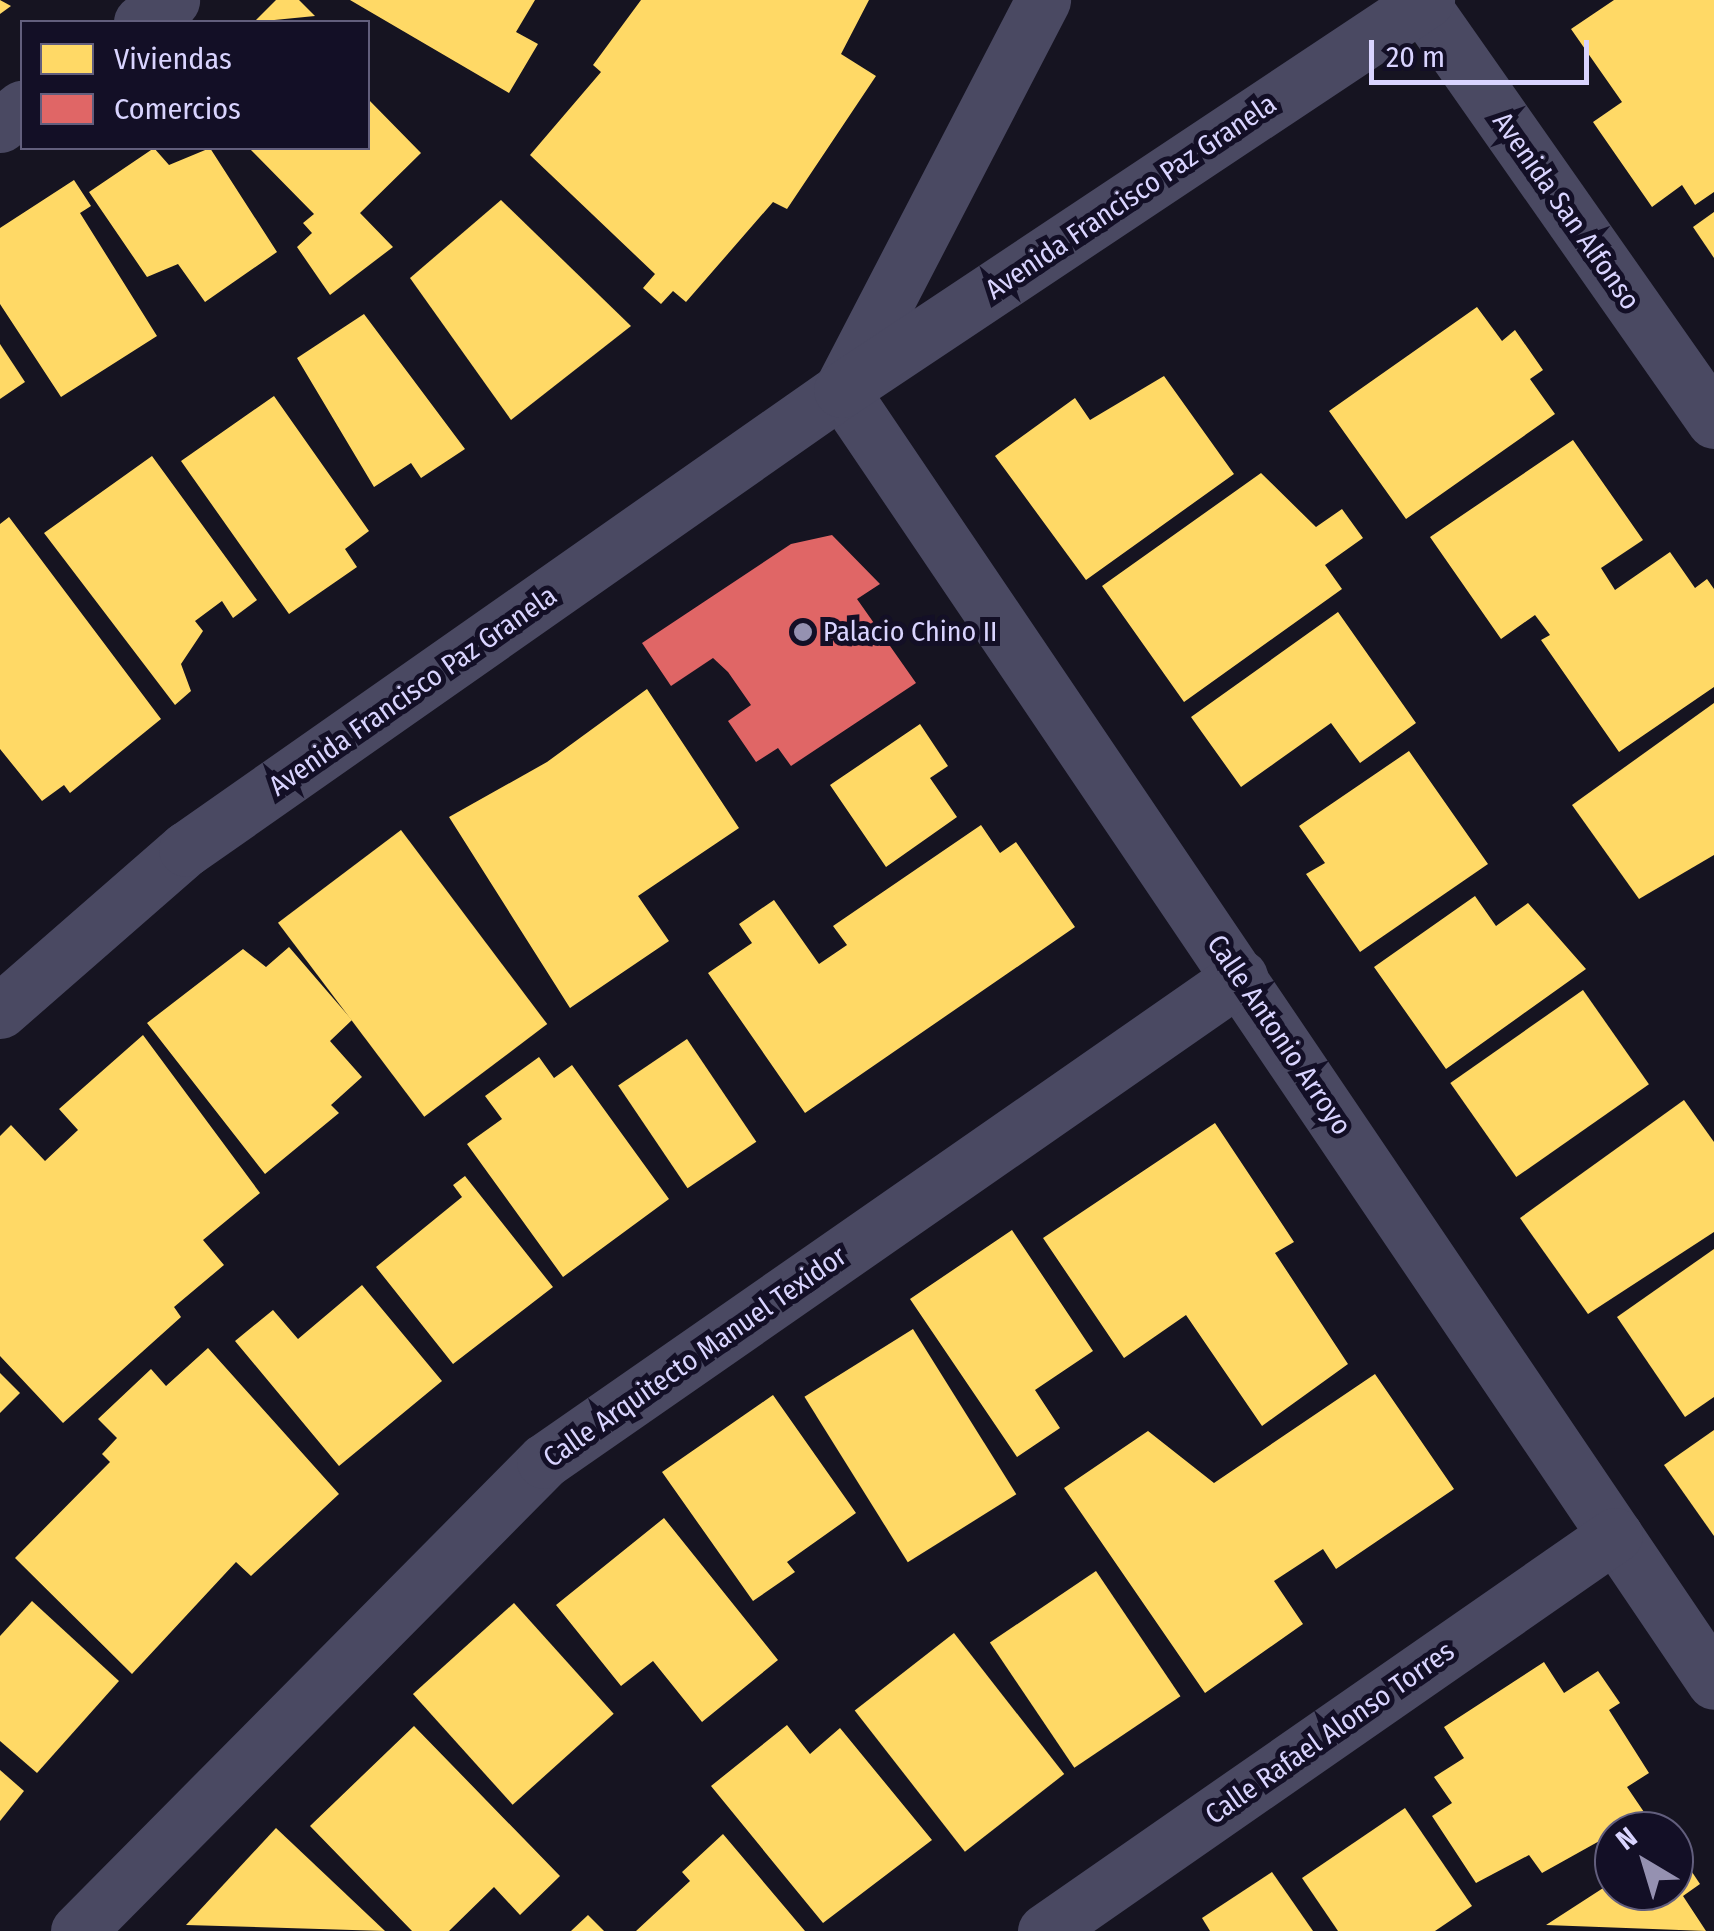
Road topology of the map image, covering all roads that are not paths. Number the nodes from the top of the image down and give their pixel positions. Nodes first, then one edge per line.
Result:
1 (172, 0) edge
2 (1042, 0) edge
3 (1422, 1) edge
4 (144, 20) edge
5 (841, 390) junction
6 (1714, 421) edge
7 (1240, 977) junction
8 (0, 1011) edge
9 (1615, 1535) junction
10 (1714, 1682) edge
11 (78, 1931) edge
12 (1044, 1931) edge

1 - 4 street
2 - 5 street, Avenida Francisco Paz Granela
3 - 5 street, Avenida Francisco Paz Granela
3 - 6 street, Avenida San Alfonso
5 - 7 street, Calle Antonio Arroyo
5 - 8 street, Avenida Francisco Paz Granela
7 - 9 street, Calle Antonio Arroyo
7 - 11 street, Calle Arquitecto Manuel Texidor
9 - 10 street, Calle Antonio Arroyo
9 - 12 street, Calle Rafael Alonso Torres

